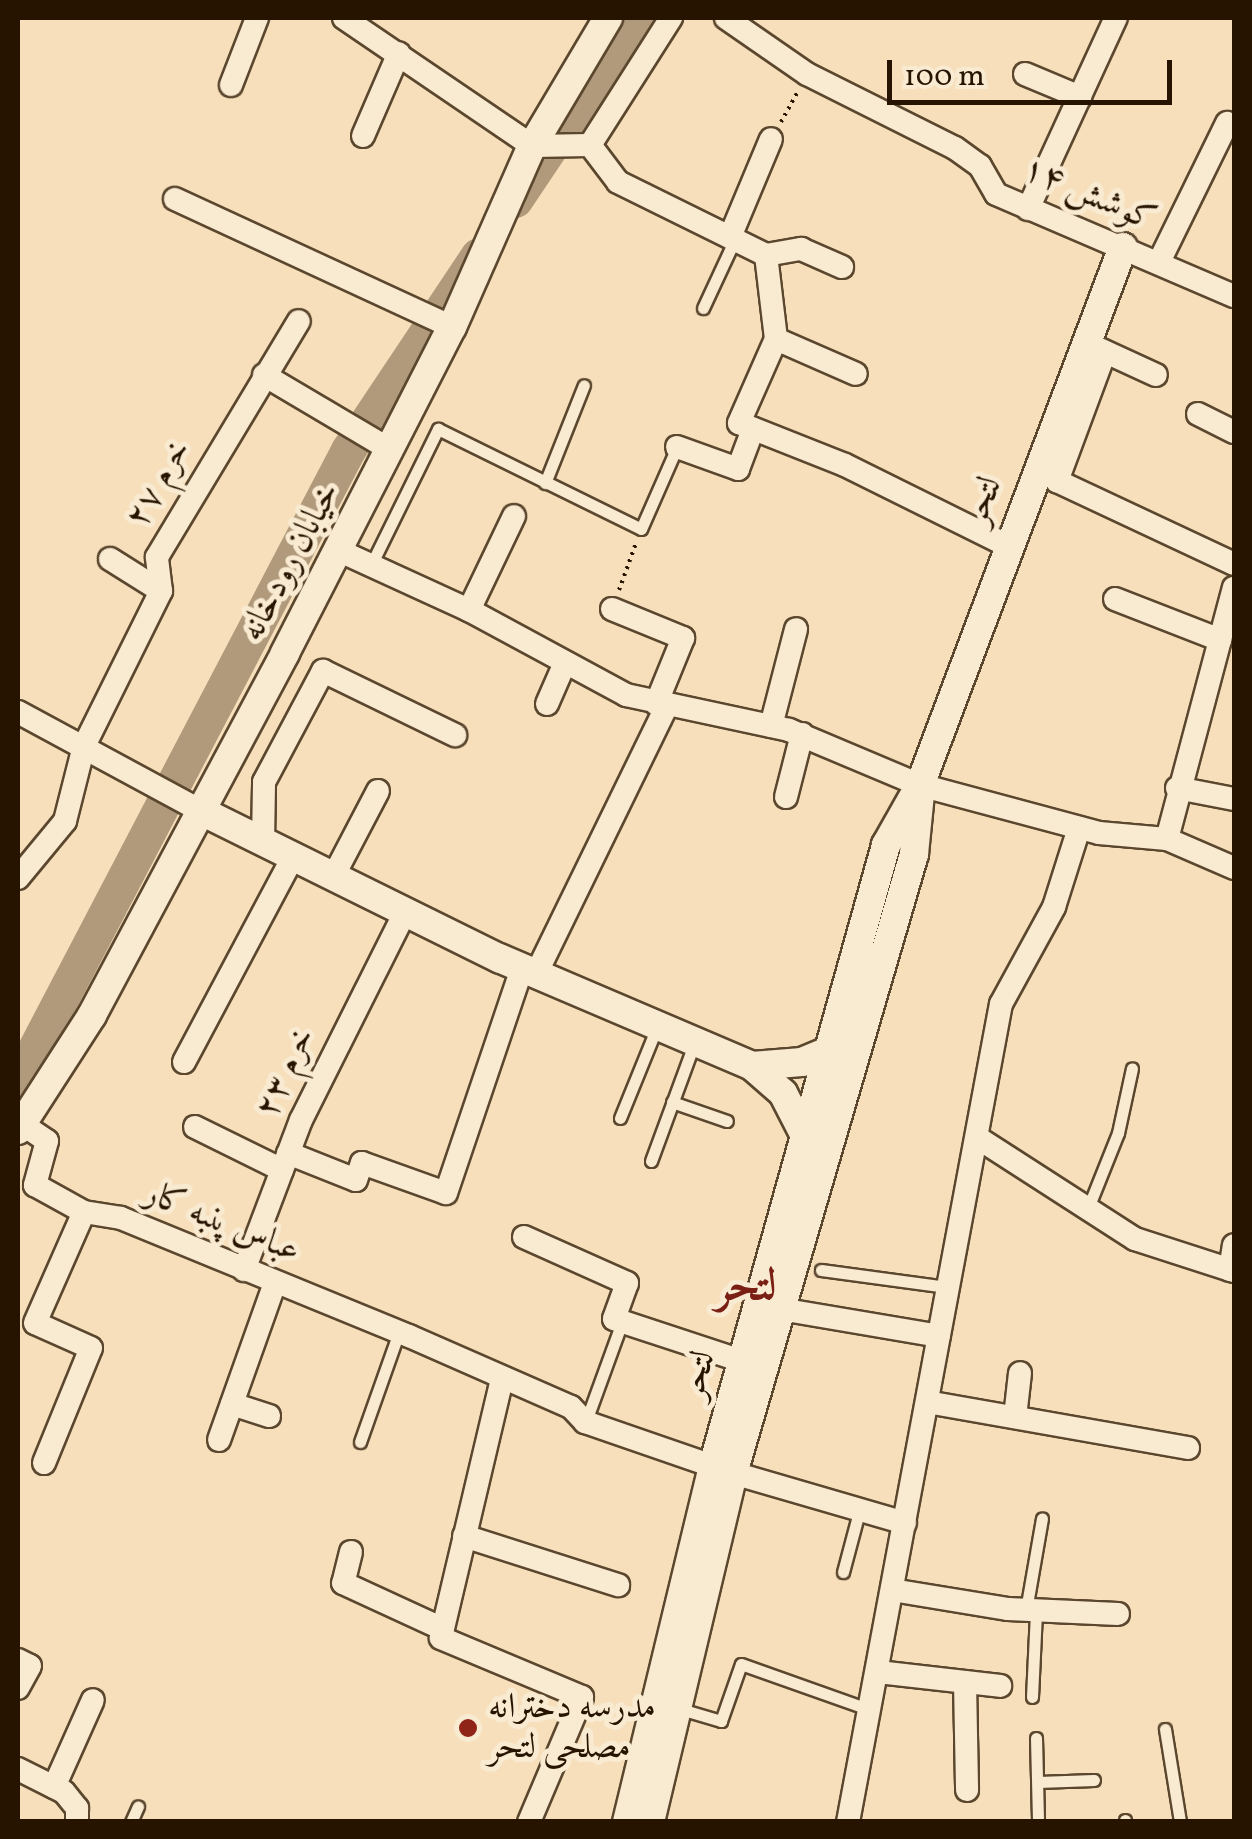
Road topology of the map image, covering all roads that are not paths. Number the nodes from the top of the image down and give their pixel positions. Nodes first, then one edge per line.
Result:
1 (257, 18) edge
2 (344, 18) edge
3 (608, 18) edge
4 (671, 18) edge
5 (726, 18) edge
6 (1116, 18) edge
7 (399, 53) junction
8 (1025, 74) dead end
9 (231, 85) dead end
10 (1080, 97) junction
11 (1226, 123) dead end
12 (362, 136) dead end
13 (771, 139) road end
14 (589, 145) junction
15 (533, 146) junction
16 (175, 199) dead end
17 (1028, 209) junction
18 (732, 238) junction
19 (1123, 247) junction
20 (766, 255) junction
21 (1159, 262) junction
22 (842, 266) dead end
23 (1234, 296) edge
24 (703, 308) dead end
25 (298, 321) dead end
26 (452, 327) junction
27 (776, 338) junction
28 (1095, 347) junction
29 (856, 374) dead end
30 (264, 375) junction
31 (1156, 375) dead end
32 (584, 385) dead end
33 (1198, 414) dead end
34 (746, 426) junction
35 (1234, 432) edge
36 (676, 447) joint
37 (392, 450) junction
38 (544, 483) junction
39 (514, 516) dead end
40 (1006, 545) junction
41 (340, 551) junction
42 (110, 559) dead end
43 (1234, 564) edge
44 (370, 565) junction
45 (1234, 588) edge
46 (161, 591) junction
47 (1116, 599) dead end
48 (612, 609) road end
49 (468, 610) junction
50 (796, 629) dead end
51 (1225, 638) edge
52 (564, 666) junction
53 (268, 684) junction
54 (306, 704) junction
55 (547, 704) dead end
56 (661, 705) junction
57 (18, 712) edge
58 (771, 726) junction
59 (802, 734) junction
60 (455, 736) dead end
61 (84, 746) junction
62 (920, 785) junction
63 (1177, 788) junction
64 (378, 790) dead end
65 (786, 798) dead end
66 (1234, 799) edge
67 (199, 810) junction
68 (1079, 828) junction
69 (1167, 839) junction
70 (263, 842) junction
71 (293, 856) junction
72 (1234, 868) edge
73 (333, 877) junction
74 (18, 878) edge
75 (405, 912) junction
76 (529, 971) junction
77 (656, 1028) junction
78 (694, 1044) junction
79 (830, 1050) junction
80 (184, 1062) dead end
81 (752, 1066) junction
82 (1132, 1068) dead end
83 (672, 1102) junction
84 (620, 1118) dead end
85 (727, 1121) dead end
86 (20, 1127) edge
87 (195, 1127) dead end
88 (803, 1132) junction
89 (978, 1138) junction
90 (651, 1160) dead end
91 (285, 1161) junction
92 (1088, 1208) junction
93 (84, 1212) junction
94 (524, 1237) dead end
95 (1234, 1245) edge
96 (244, 1270) junction
97 (821, 1270) dead end
98 (1232, 1271) edge
99 (275, 1282) junction
100 (948, 1288) junction
101 (780, 1309) junction
102 (618, 1320) junction
103 (399, 1332) junction
104 (939, 1336) junction
105 (742, 1361) junction
106 (1020, 1373) dead end
107 (502, 1379) junction
108 (927, 1402) junction
109 (232, 1404) junction
110 (269, 1416) dead end
111 (1015, 1418) junction
112 (585, 1422) junction
113 (220, 1440) dead end
114 (360, 1442) dead end
115 (1188, 1448) dead end
116 (44, 1462) dead end
117 (723, 1469) junction
118 (858, 1512) junction
119 (1042, 1518) dead end
120 (904, 1523) junction
121 (464, 1536) junction
122 (351, 1552) dead end
123 (843, 1572) dead end
124 (618, 1585) dead end
125 (892, 1590) junction
126 (1031, 1610) junction
127 (1118, 1614) dead end
128 (442, 1629) junction
129 (18, 1660) edge
130 (878, 1672) junction
131 (965, 1682) junction
132 (1000, 1686) dead end
133 (18, 1688) edge
134 (1032, 1697) dead end
135 (92, 1700) dead end
136 (677, 1708) junction
137 (871, 1710) junction
138 (1165, 1729) dead end
139 (1036, 1738) dead end
140 (18, 1769) edge
141 (1094, 1780) dead end
142 (1038, 1782) junction
143 (54, 1787) junction
144 (967, 1790) dead end
145 (138, 1806) dead end
146 (77, 1822) edge
147 (131, 1822) edge
148 (530, 1822) edge
149 (628, 1822) edge
150 (650, 1822) edge
151 (848, 1822) edge
152 (1038, 1822) edge
153 (1180, 1822) edge

1 - 9 street
2 - 7 street
3 - 15 street, خیابان رودخانه
4 - 14 street
5 - 17 street, کوشش ۱۴
6 - 10 street
7 - 12 street
7 - 15 street
8 - 10 street
10 - 17 street
11 - 21 street
13 - 18 street
14 - 15 street
14 - 18 street
15 - 26 street, خیابان رودخانه
16 - 26 street
17 - 19 street, کوشش ۱۴
18 - 20 street
18 - 24 lane
19 - 21 street, کوشش ۱۴
19 - 28 street, لتحر
20 - 22 street
20 - 27 street
21 - 23 street, کوشش ۱۴
25 - 30 street, خرم ۲۷
26 - 37 street, خیابان رودخانه
27 - 29 street
27 - 34 street
28 - 31 street
28 - 40 street, لتحر
28 - 43 street
30 - 37 street
30 - 46 street, خرم ۲۷
32 - 38 lane
33 - 35 street
34 - 36 street
34 - 40 street
36 - 38 lane
37 - 41 street, خیابان رودخانه
38 - 44 lane
39 - 49 street
40 - 62 street, لتحر
41 - 44 street
41 - 53 street, خیابان رودخانه
42 - 46 street
44 - 49 street
45 - 51 street
46 - 61 street, خرم ۲۷
47 - 51 street
48 - 56 street
49 - 52 street
50 - 58 street
51 - 63 street
52 - 55 street
52 - 56 street
53 - 54 street
53 - 67 street, خیابان رودخانه
54 - 60 street
54 - 70 street
56 - 58 street
56 - 76 street
57 - 61 street
58 - 59 street
59 - 62 street
59 - 65 street
61 - 67 street
61 - 74 street, خرم ۲۷
62 - 68 street
62 - 79 street, لتحر
62 - 101 street, لتحر
63 - 66 street
63 - 69 street
64 - 73 street
67 - 70 street
67 - 86 street, خیابان رودخانه
68 - 69 street
68 - 89 street
69 - 72 street
70 - 71 street
71 - 73 street
71 - 80 street
73 - 75 street
75 - 76 street
75 - 91 street, خرم ۲۳
76 - 77 street
76 - 91 street
77 - 78 street
77 - 84 lane
78 - 81 street
78 - 83 lane
79 - 81 street
79 - 88 street, لتحر
81 - 88 street
82 - 92 lane
83 - 85 lane
83 - 90 lane
86 - 93 street, عباس پنبه کار
87 - 91 street
88 - 105 street, لتحر
89 - 92 street
89 - 100 street
91 - 96 street, خرم ۲۳
92 - 98 street
93 - 96 street, عباس پنبه کار
93 - 116 street
94 - 102 street
95 - 98 street
96 - 99 street, عباس پنبه کار
97 - 100 lane
99 - 103 street, عباس پنبه کار
99 - 109 street
100 - 104 street
101 - 104 street
101 - 117 street, لتحر
102 - 105 street
102 - 112 lane
103 - 107 street, عباس پنبه کار
103 - 114 lane
104 - 108 street
105 - 117 street, لتحر
106 - 111 street
107 - 112 street, عباس پنبه کار
107 - 121 street
108 - 111 street
108 - 120 street
109 - 110 street
109 - 113 street
111 - 115 street
112 - 117 street, عباس پنبه کار
117 - 118 street, عباس پنبه کار
117 - 136 street, لتحر
117 - 149 street, لتحر
118 - 120 street, عباس پنبه کار
118 - 123 lane
119 - 126 lane
120 - 125 street
121 - 124 street
121 - 128 street
122 - 128 street
125 - 126 street
125 - 130 street
126 - 127 street
126 - 134 lane
128 - 148 street
129 - 133 street
130 - 131 street
130 - 137 street
131 - 132 street
131 - 144 street
135 - 143 street
136 - 137 lane
136 - 150 street, لتحر
137 - 151 street
138 - 153 lane
139 - 142 lane
140 - 143 street
141 - 142 lane
142 - 152 lane
143 - 146 street
145 - 147 lane

